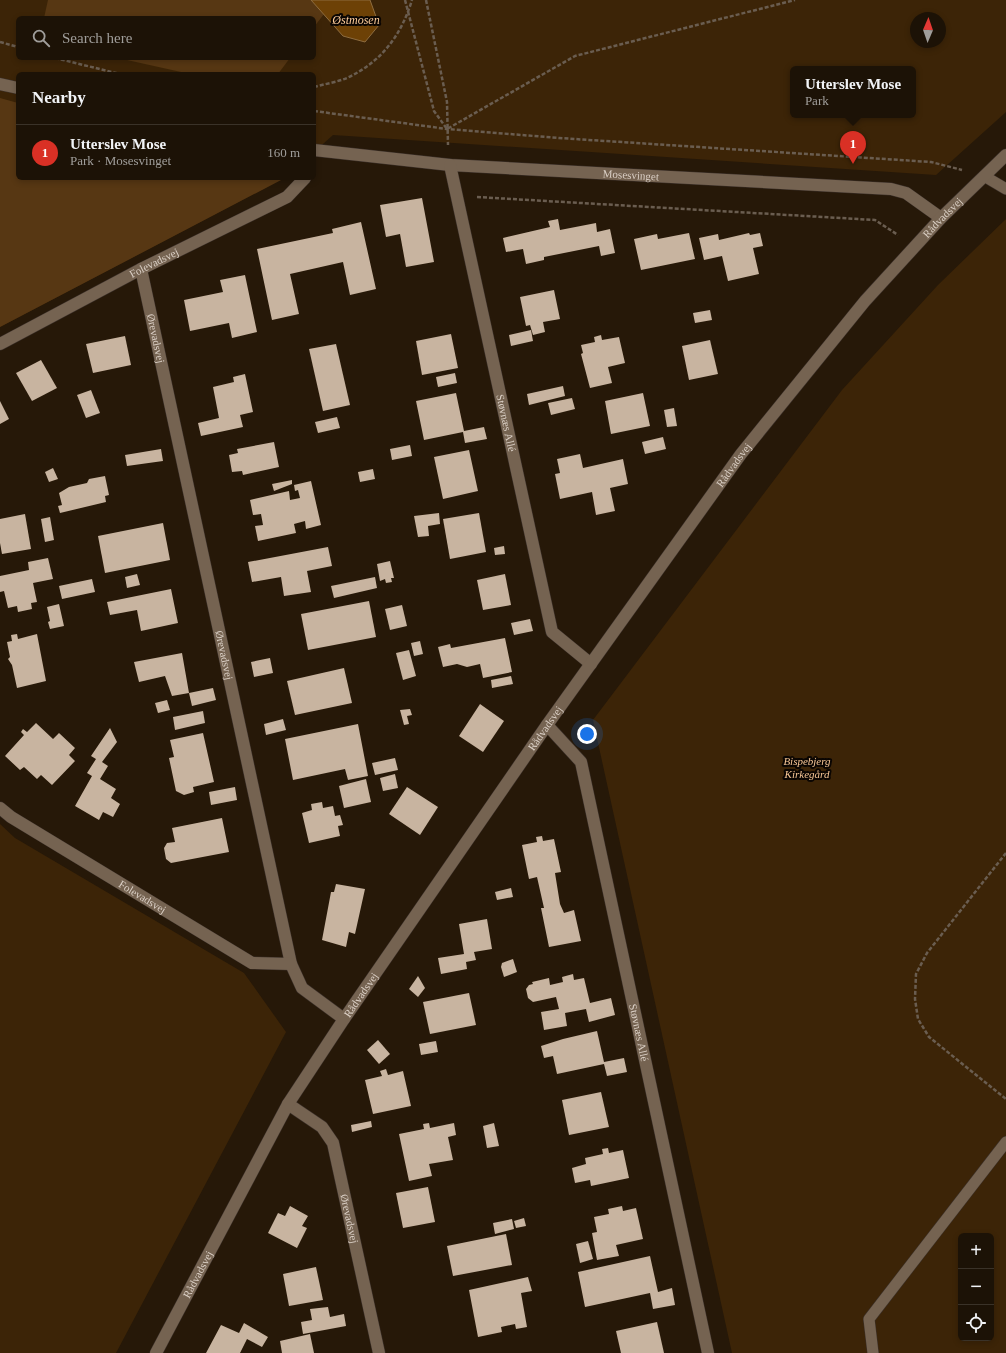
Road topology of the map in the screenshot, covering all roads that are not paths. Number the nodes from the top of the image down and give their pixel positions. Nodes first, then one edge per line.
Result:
1 (0, 84) edge
2 (16, 88) edge
3 (316, 150) edge
4 (1006, 155) edge
5 (450, 165) junction
6 (984, 176) junction
7 (303, 180) edge
8 (1006, 190) edge
9 (941, 218) junction
10 (141, 269) junction
11 (0, 344) edge
12 (591, 664) junction
13 (547, 725) junction
14 (0, 808) edge
15 (291, 964) junction
16 (344, 1019) junction
17 (288, 1104) junction
18 (1006, 1142) edge
19 (156, 1353) edge
20 (379, 1353) edge
21 (708, 1353) edge
22 (873, 1353) edge

1 - 2 street
3 - 5 street, Mosesvinget
4 - 6 street, Rådvadsvej
5 - 9 street, Mosesvinget
5 - 12 street, Støvnæs Allé
6 - 8 lane
6 - 9 street, Rådvadsvej
7 - 10 street, Folevadsvej
9 - 12 street, Rådvadsvej
10 - 11 street, Folevadsvej
10 - 15 street, Ørevadsvej
12 - 13 street, Rådvadsvej
13 - 16 street, Rådvadsvej
13 - 21 street, Støvnæs Allé
14 - 15 street, Folevadsvej
15 - 16 street, Ørevadsvej
16 - 17 street, Rådvadsvej
17 - 19 street, Rådvadsvej
17 - 20 street, Ørevadsvej
18 - 22 lane

